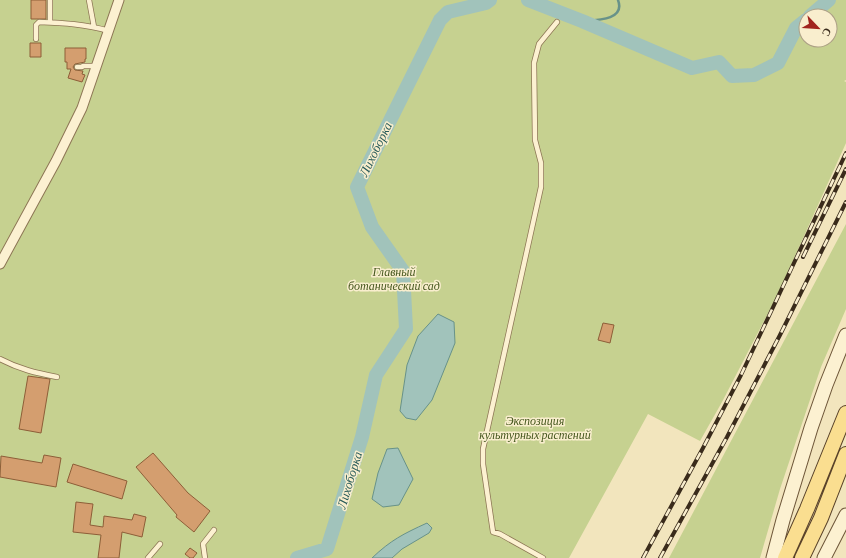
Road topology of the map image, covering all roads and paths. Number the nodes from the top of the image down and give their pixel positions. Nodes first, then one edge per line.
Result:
1 (50, 0) edge
2 (89, 0) edge
3 (119, 0) edge
4 (50, 22) junction
5 (557, 22) dead end
6 (94, 26) junction
7 (109, 31) junction
8 (36, 39) dead end
9 (77, 66) dead end
10 (97, 66) junction
11 (0, 264) edge
12 (846, 335) edge
13 (0, 359) edge
14 (57, 377) dead end
15 (846, 413) edge
16 (846, 454) edge
17 (846, 515) edge
18 (214, 530) dead end
19 (160, 544) dead end
20 (148, 558) edge
21 (205, 558) edge
22 (544, 558) edge
23 (773, 558) edge
24 (785, 558) edge
25 (802, 558) edge
26 (824, 558) edge

1 - 4 lane
2 - 6 lane
3 - 7 street
4 - 6 lane
4 - 8 lane
5 - 22 lane
6 - 7 lane
7 - 10 street
9 - 10 lane
10 - 11 street
12 - 23 main road
13 - 14 lane
15 - 24 main road
16 - 25 main road
17 - 26 main road
18 - 21 lane
19 - 20 lane

